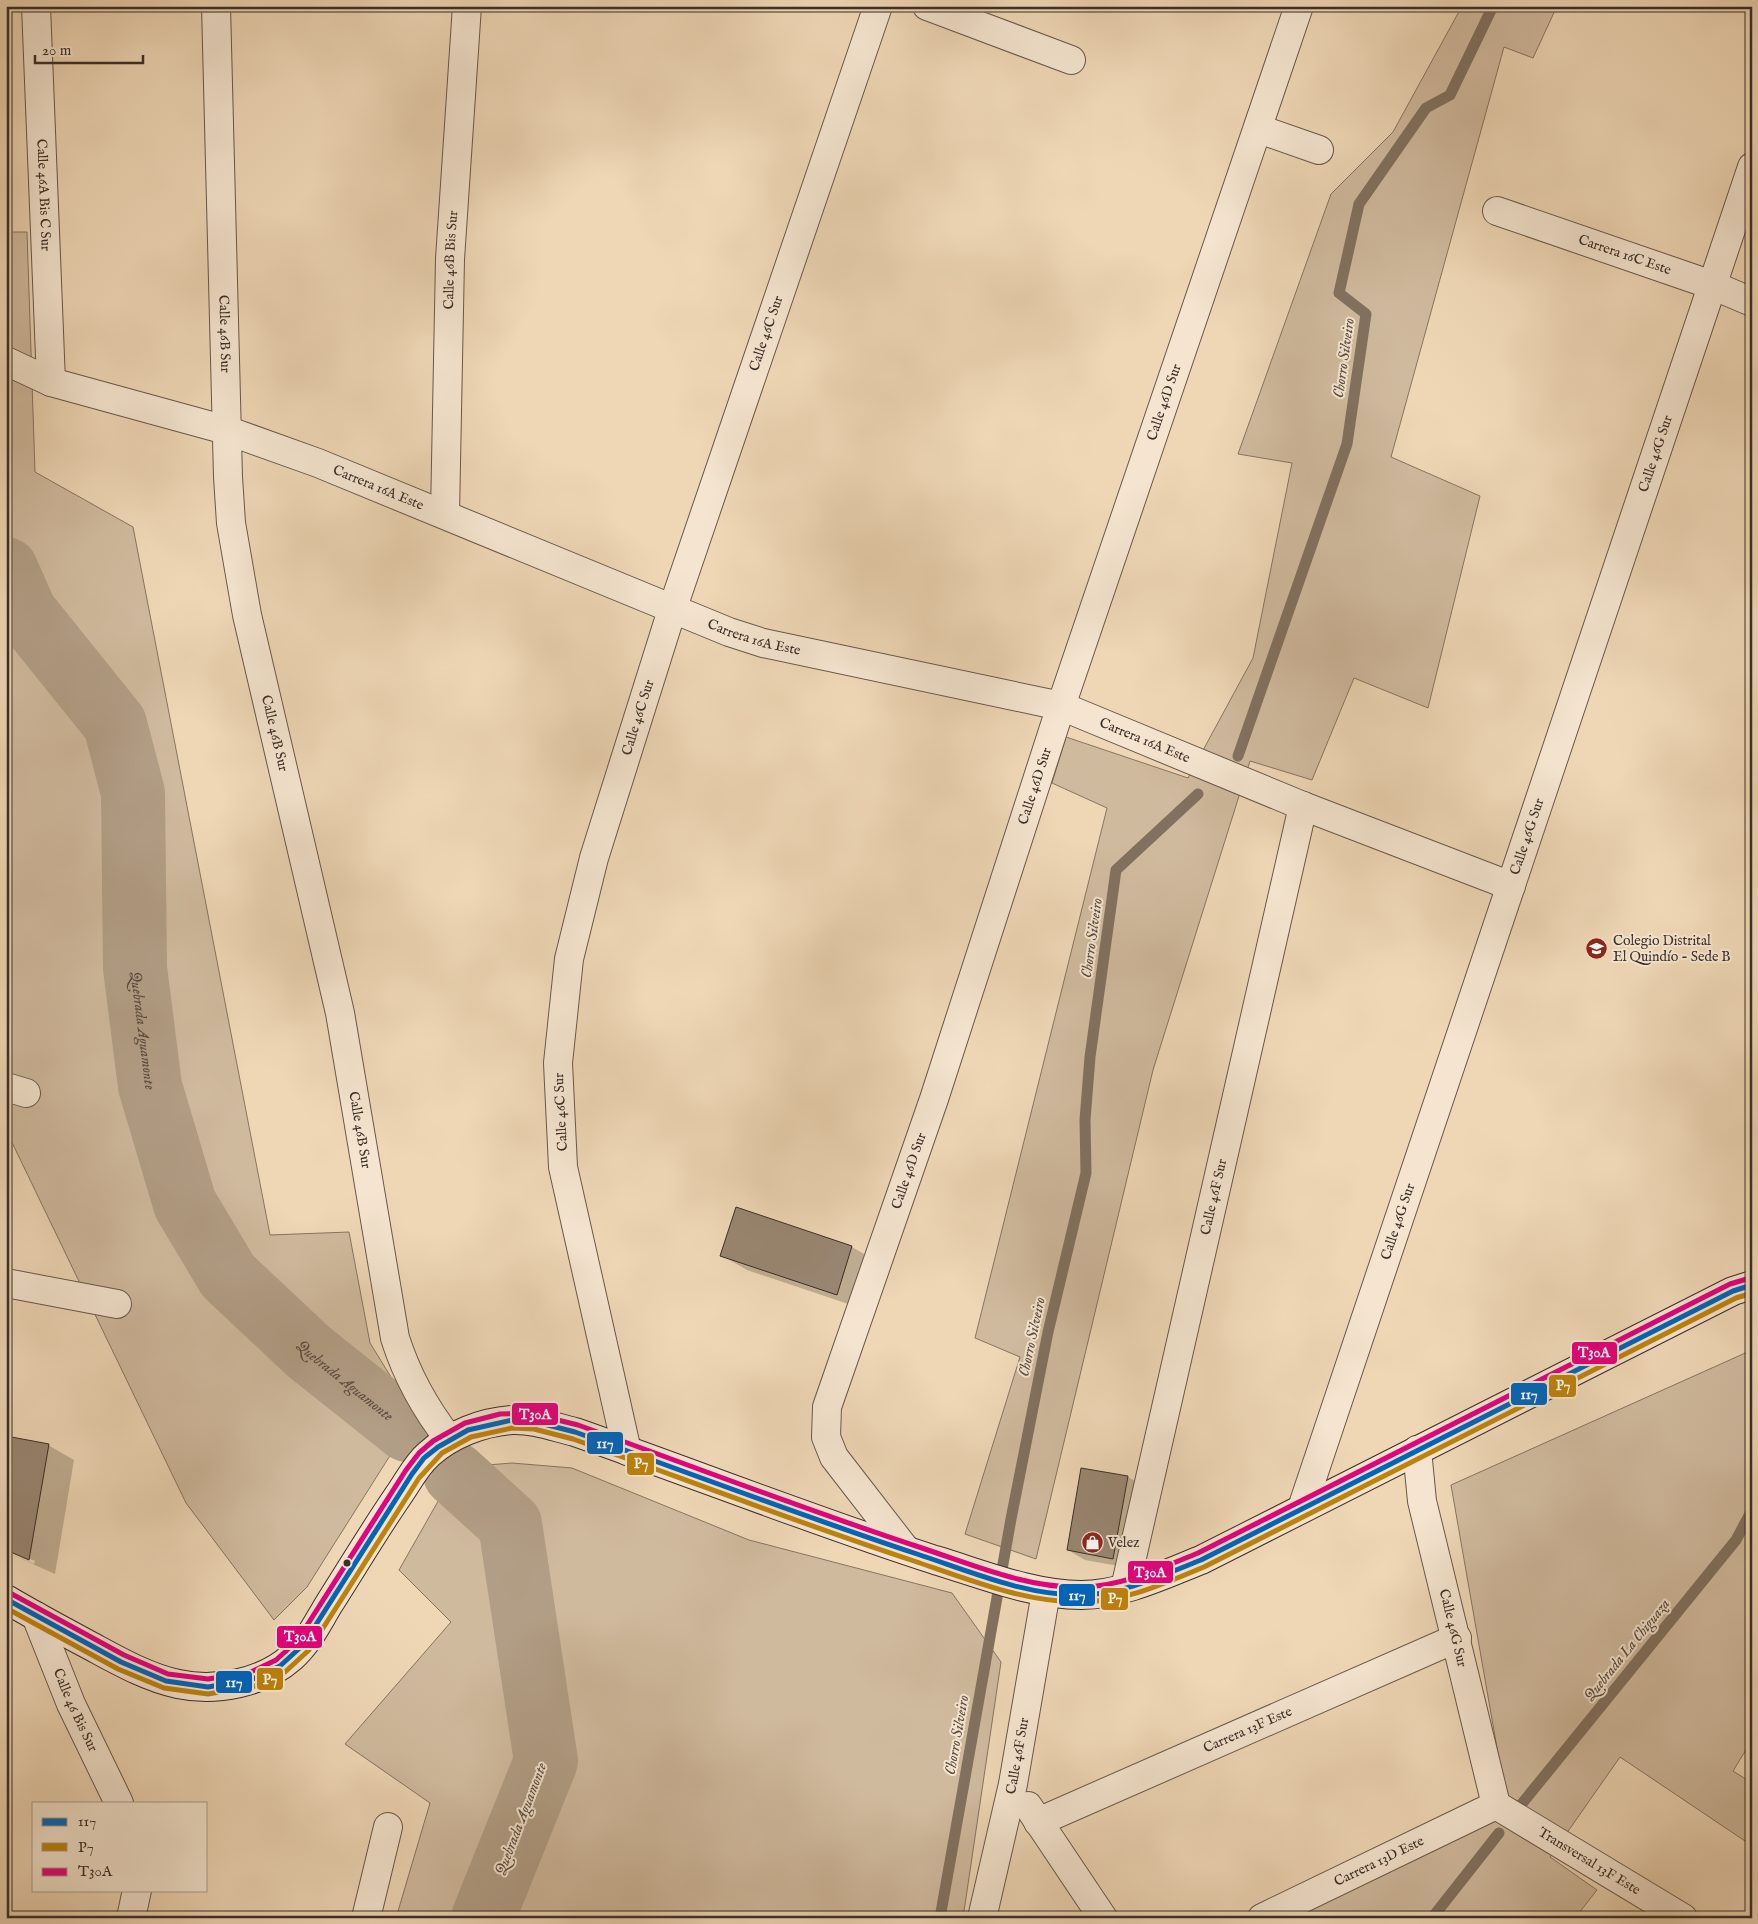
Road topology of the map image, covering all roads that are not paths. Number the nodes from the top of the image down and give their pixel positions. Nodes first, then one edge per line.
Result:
1 (36, 6) edge
2 (216, 6) edge
3 (467, 6) edge
4 (878, 6) edge
5 (927, 6) edge
6 (1299, 6) edge
7 (1071, 60) dead end
8 (1259, 129) junction
9 (1318, 150) dead end
10 (1752, 167) edge
11 (1497, 211) dead end
12 (1712, 285) junction
13 (1752, 302) edge
14 (6, 361) edge
15 (51, 382) junction
16 (226, 430) junction
17 (445, 514) junction
18 (672, 610) junction
19 (1061, 706) junction
20 (1303, 806) junction
21 (1511, 886) junction
22 (6, 1283) edge
23 (1752, 1285) edge
24 (117, 1304) dead end
25 (449, 1439) junction
26 (627, 1450) junction
27 (1417, 1450) junction
28 (1302, 1508) junction
29 (906, 1550) junction
30 (1125, 1588) junction
31 (1035, 1589) junction
32 (6, 1599) edge
33 (36, 1616) junction
34 (1457, 1638) junction
35 (1013, 1784) junction
36 (119, 1802) edge
37 (1496, 1805) junction
38 (1038, 1822) junction
39 (388, 1826) dead end
40 (137, 1892) edge
41 (131, 1918) edge
42 (366, 1918) edge
43 (982, 1918) edge
44 (1103, 1918) edge
45 (1262, 1918) edge
46 (1683, 1918) edge

1 - 15 street, Calle 46A Bis C Sur
2 - 16 street, Calle 46B Sur
3 - 17 street, Calle 46B Bis Sur
4 - 18 street, Calle 46C Sur
5 - 7 street
6 - 8 street, Calle 46D Sur
8 - 9 street
8 - 19 street, Calle 46D Sur
10 - 12 street, Calle 46G Sur
11 - 12 street, Carrera 16C Este
12 - 13 street, Carrera 16C Este
12 - 21 street, Calle 46G Sur
14 - 15 street, Carrera 16A Este
15 - 16 street, Carrera 16A Este
16 - 17 street, Carrera 16A Este
16 - 25 street, Calle 46B Sur
17 - 18 street, Carrera 16A Este
18 - 19 street, Carrera 16A Este
18 - 26 street, Calle 46C Sur
19 - 20 street, Carrera 16A Este
19 - 29 street, Calle 46D Sur
20 - 21 street, Carrera 16A Este
20 - 30 street, Calle 46F Sur
21 - 28 street, Calle 46G Sur
22 - 24 street
23 - 27 street
25 - 26 street
25 - 33 street
26 - 29 street
27 - 28 street
27 - 34 street, Calle 46G Sur
28 - 30 street
29 - 31 street
30 - 31 street
31 - 35 street, Calle 46F Sur
32 - 33 street
33 - 36 street, Calle 46 Bis Sur
34 - 37 street, Calle 46G Sur
34 - 38 street, Carrera 13F Este
35 - 38 street
35 - 43 street, Calle 46F Sur
37 - 45 street, Carrera 13D Este
37 - 46 street, Transversal 13F Este
38 - 44 street
39 - 42 street
40 - 41 street

